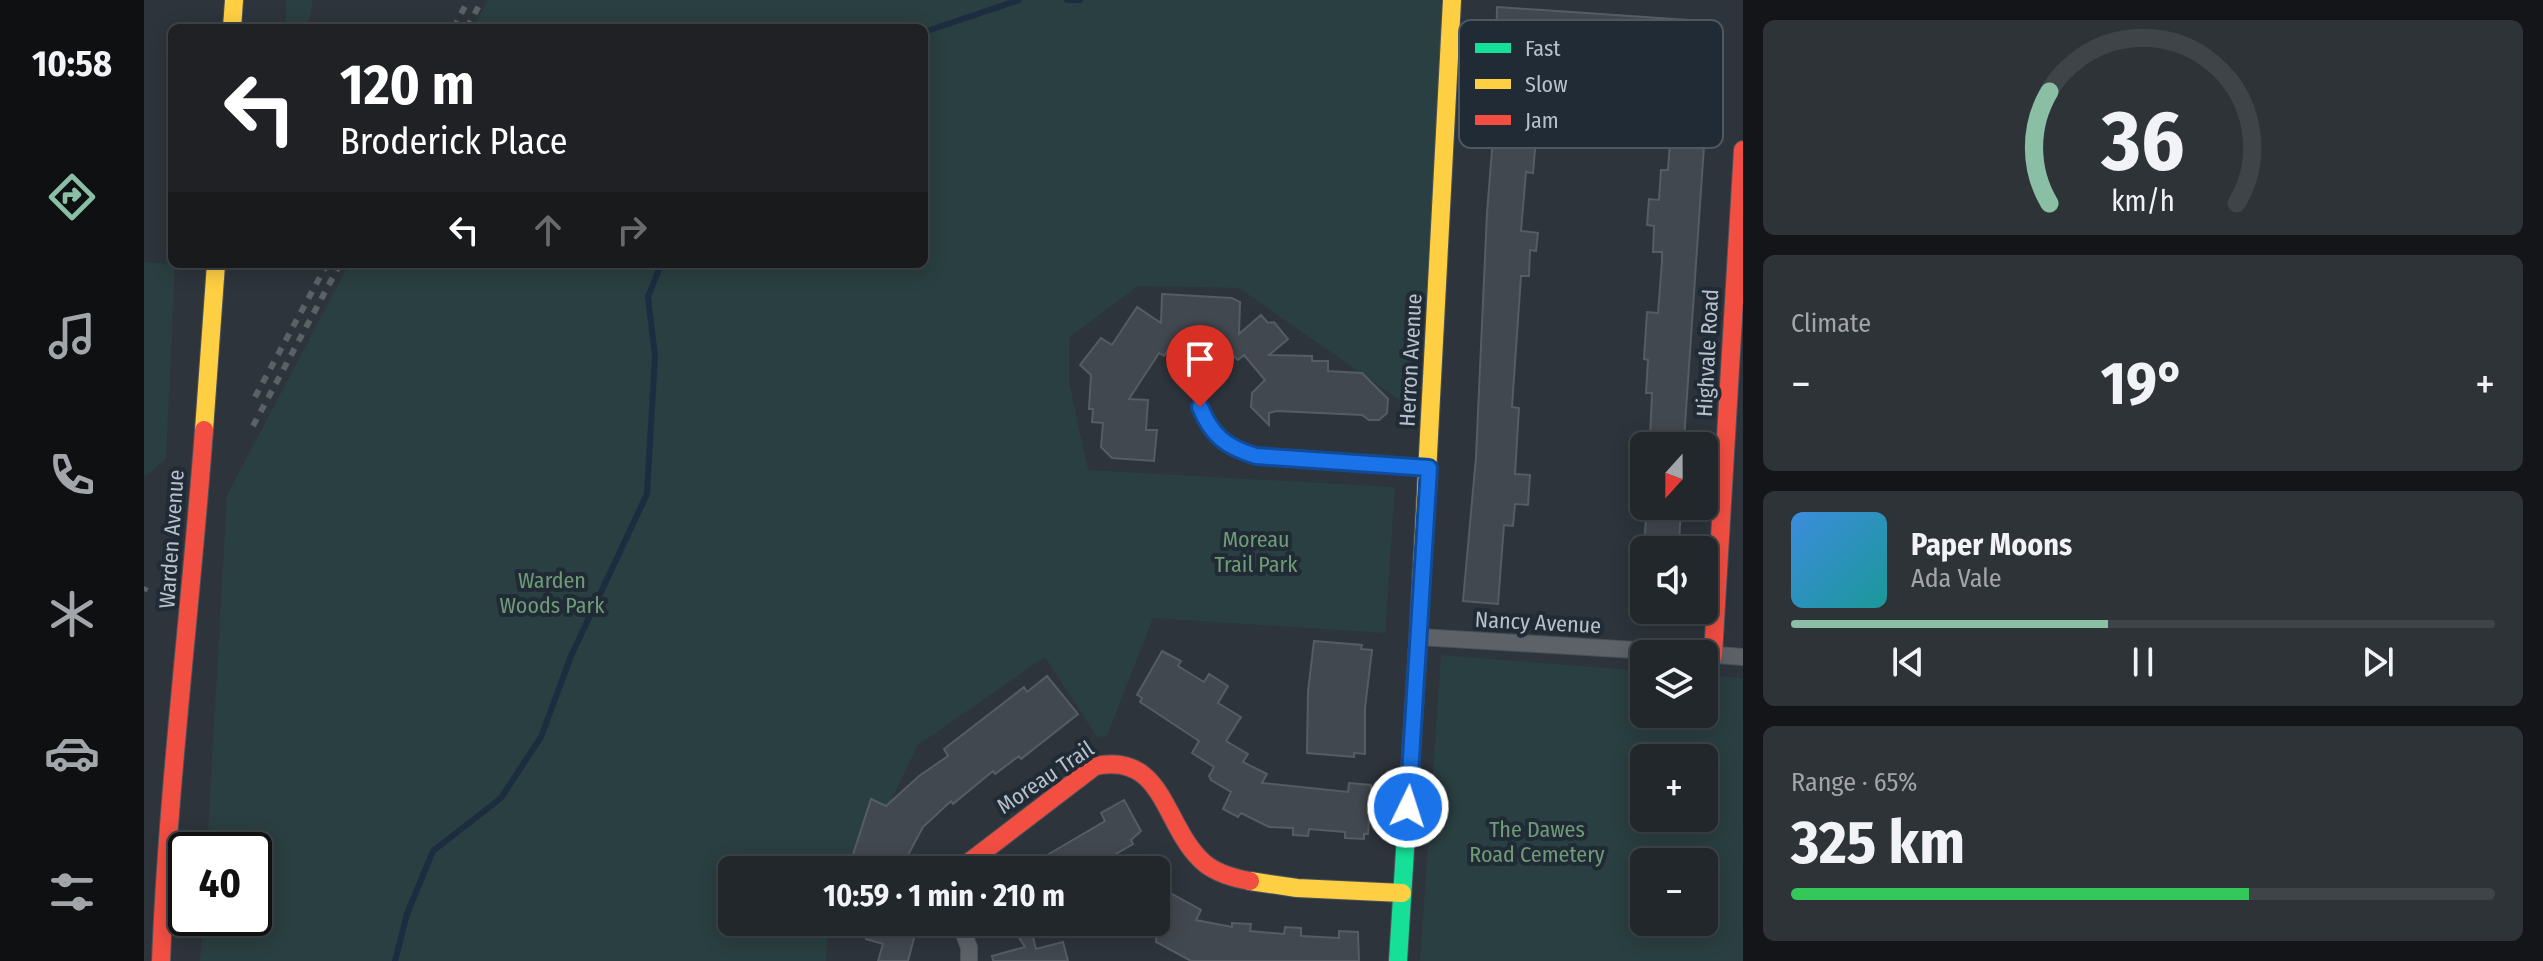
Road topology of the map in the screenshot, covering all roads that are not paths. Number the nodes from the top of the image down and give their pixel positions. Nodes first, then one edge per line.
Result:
1 (234, 0) edge
2 (1452, 0) edge
3 (232, 24) edge
4 (1743, 150) edge
5 (216, 268) edge
6 (1200, 407) dead end
7 (1429, 468) junction
8 (1420, 637) junction
9 (1707, 640) edge
10 (1630, 649) edge
11 (1718, 655) edge
12 (1743, 657) edge
13 (977, 856) edge
14 (1402, 893) junction
15 (965, 936) edge
16 (161, 961) edge
17 (969, 961) edge
18 (1398, 961) edge

1 - 3 street
2 - 7 street, Herron Avenue
4 - 9 street, Highvale Road
5 - 16 street, Warden Avenue
6 - 7 street
7 - 8 street, Herron Avenue
8 - 10 street, Nancy Avenue
8 - 14 street, Herron Avenue
11 - 12 street, Nancy Avenue
13 - 14 street, Moreau Trail
14 - 18 street, Herron Avenue
15 - 17 street

